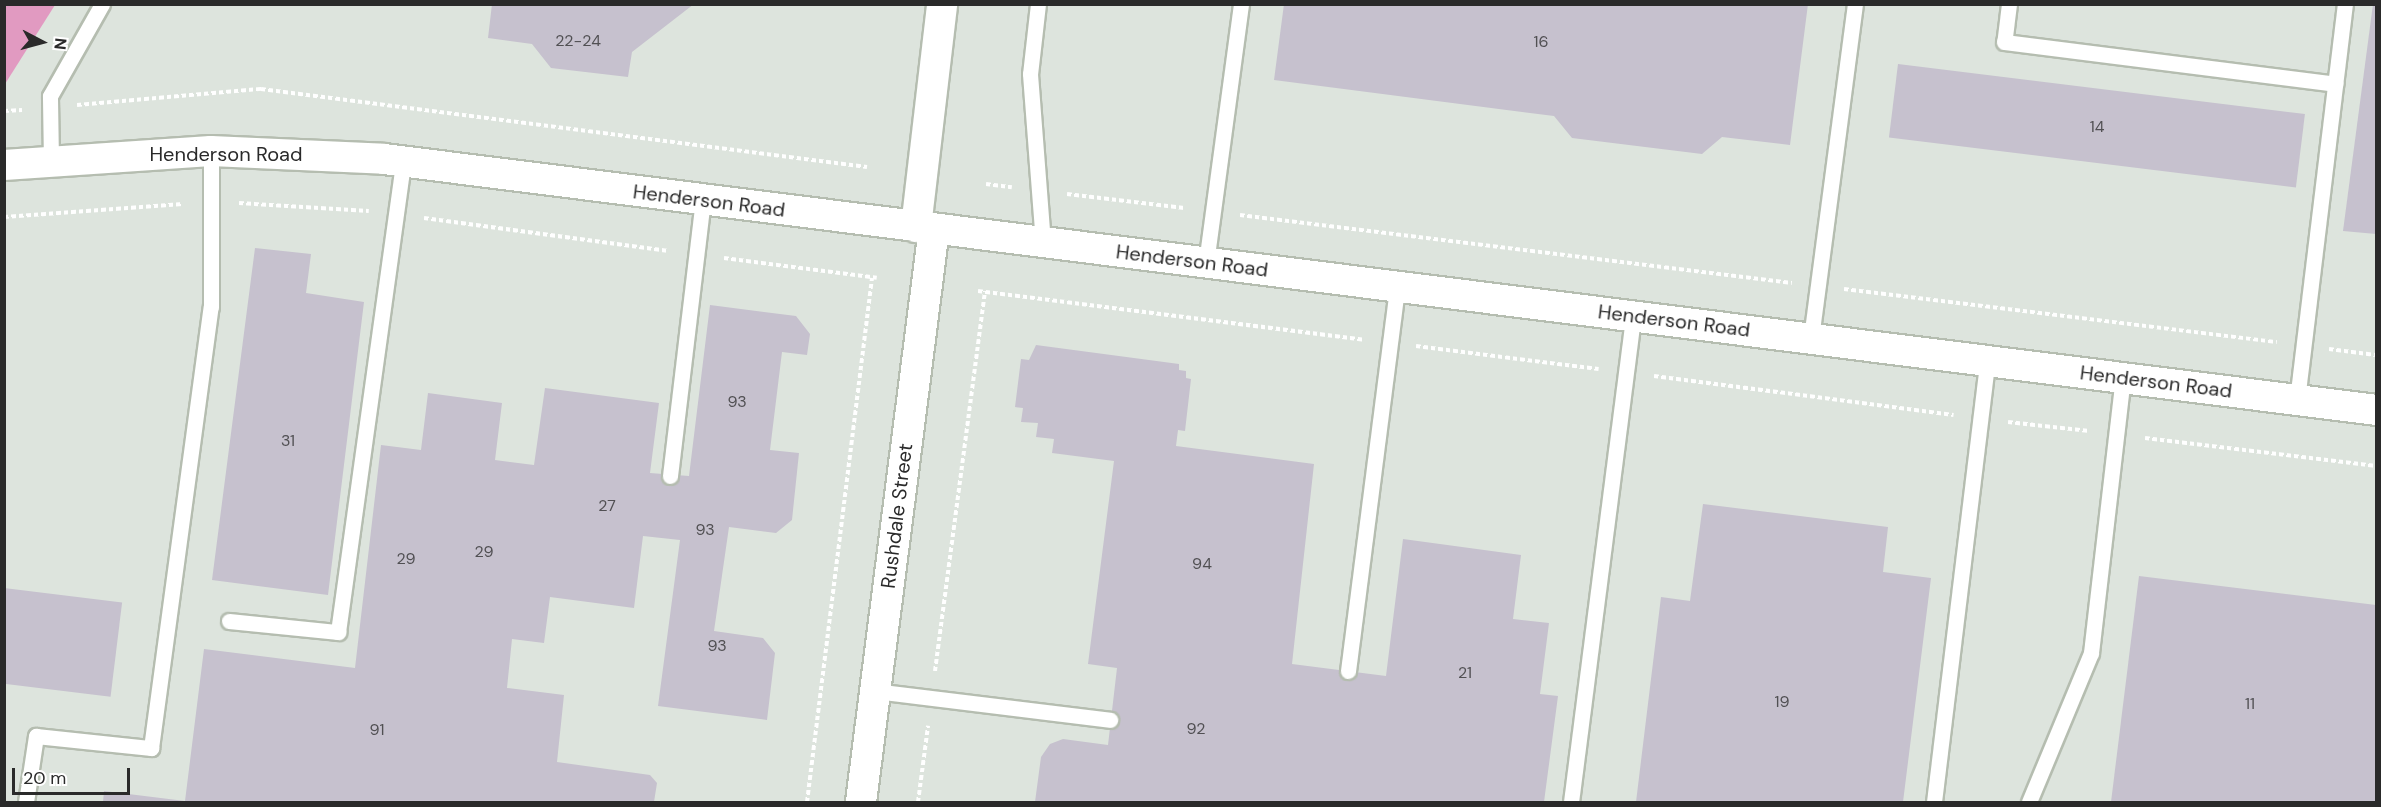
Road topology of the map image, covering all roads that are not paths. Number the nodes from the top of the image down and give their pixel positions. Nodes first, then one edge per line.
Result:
1 (102, 4) edge
2 (942, 4) edge
3 (1038, 4) edge
4 (1241, 4) edge
5 (1855, 4) edge
6 (2009, 4) edge
7 (2344, 4) edge
8 (2335, 84) junction
9 (211, 151) junction
10 (51, 162) junction
11 (403, 162) junction
12 (4, 165) edge
13 (703, 200) junction
14 (925, 228) junction
15 (1043, 243) junction
16 (1206, 263) junction
17 (1397, 286) junction
18 (1633, 316) junction
19 (1811, 338) junction
20 (1987, 361) junction
21 (2122, 377) junction
22 (2297, 400) junction
23 (2376, 410) edge
24 (670, 476) dead end
25 (229, 621) dead end
26 (1348, 671) dead end
27 (875, 691) junction
28 (1110, 720) dead end
29 (26, 802) edge
30 (861, 802) edge
31 (1571, 802) edge
32 (1934, 802) edge
33 (2029, 802) edge

1 - 10 lane
2 - 14 street, Rushdale Street
3 - 15 lane
4 - 16 lane
5 - 19 lane
6 - 8 lane
7 - 8 lane
8 - 22 lane
9 - 10 street, Henderson Road
9 - 11 street, Henderson Road
9 - 29 lane
10 - 12 street, Henderson Road
11 - 13 street, Henderson Road
11 - 25 lane
13 - 14 street, Henderson Road
13 - 24 lane
14 - 15 street, Henderson Road
14 - 27 street, Rushdale Street
15 - 16 street, Henderson Road
16 - 17 street, Henderson Road
17 - 18 street, Henderson Road
17 - 26 lane
18 - 19 street, Henderson Road
18 - 31 lane
19 - 20 street, Henderson Road
20 - 21 street, Henderson Road
20 - 32 lane
21 - 22 street, Henderson Road
21 - 33 lane
22 - 23 street, Henderson Road
27 - 28 lane
27 - 30 street, Rushdale Street

